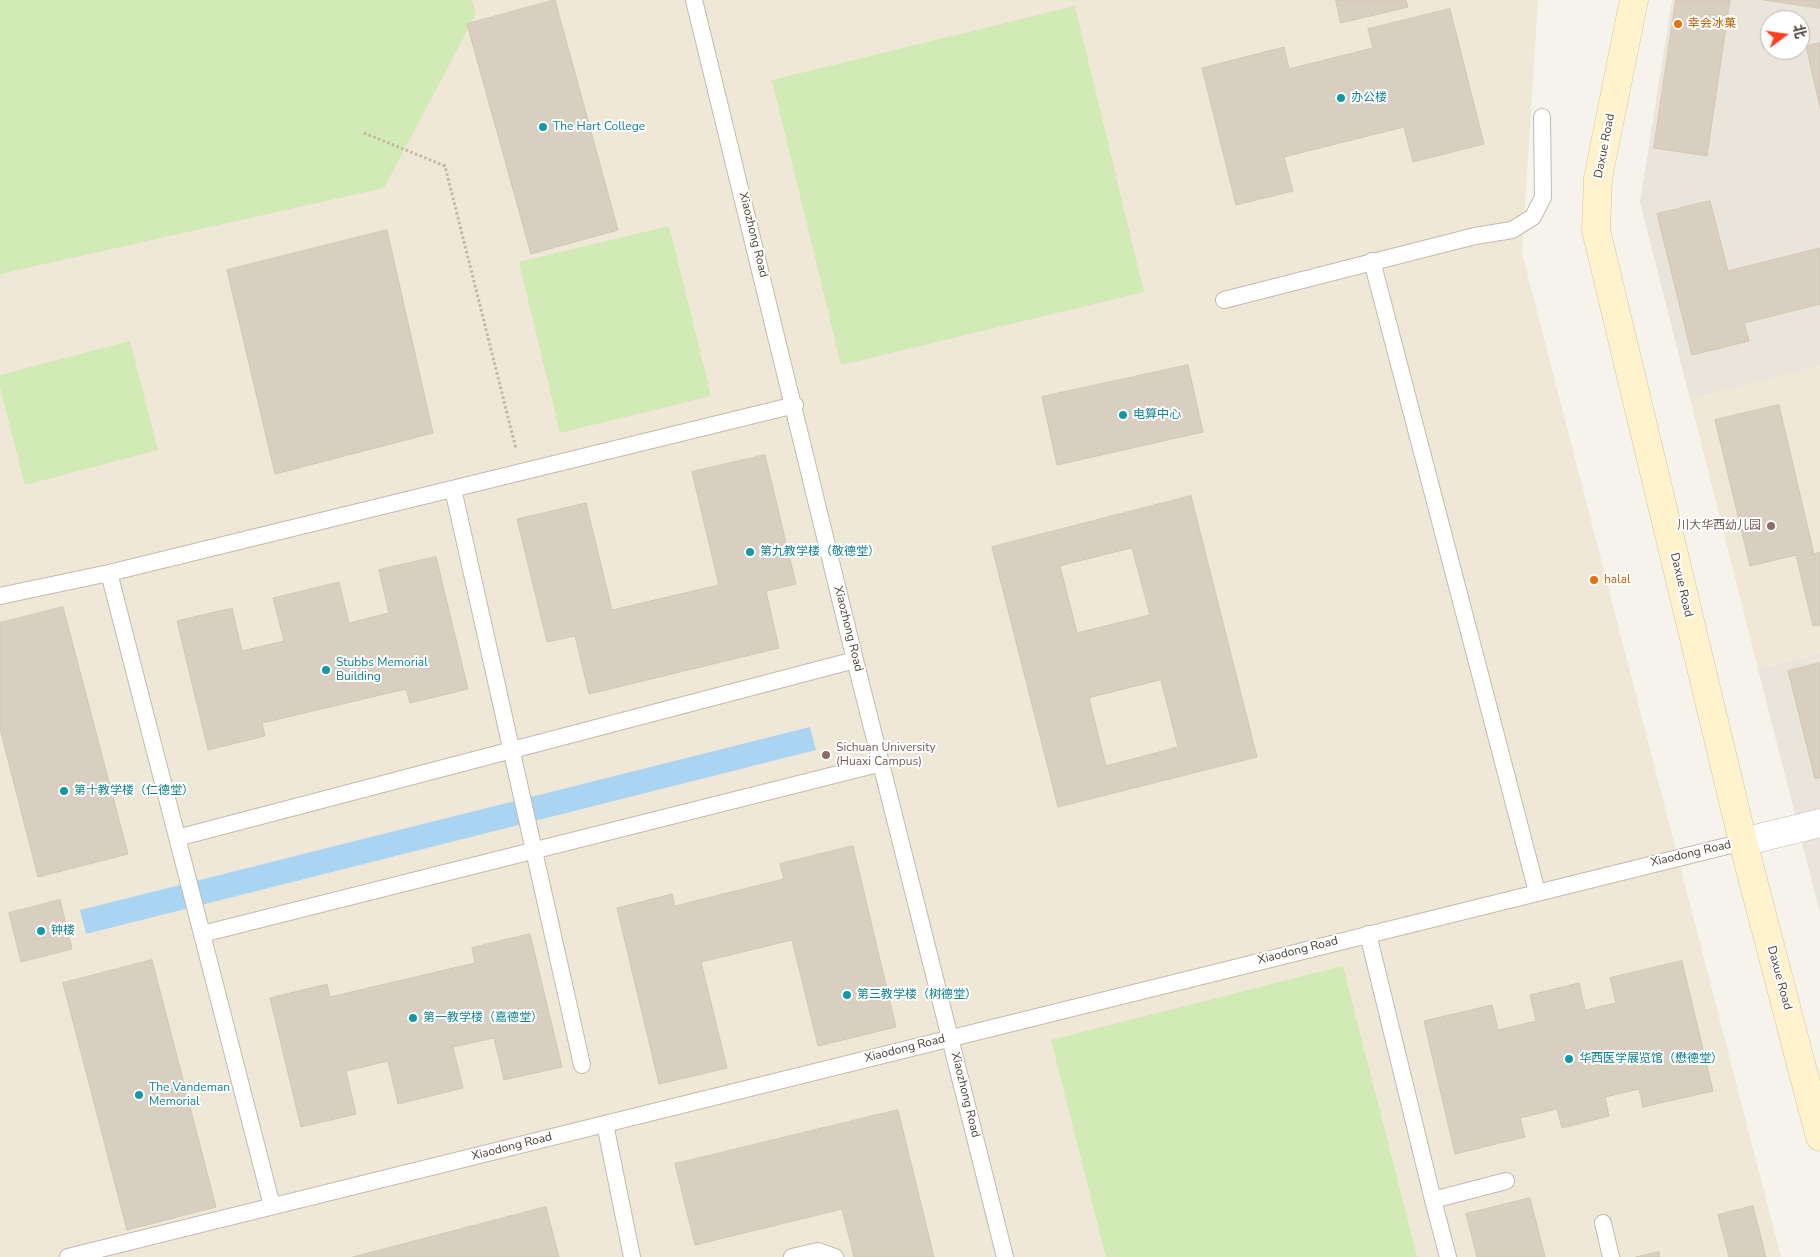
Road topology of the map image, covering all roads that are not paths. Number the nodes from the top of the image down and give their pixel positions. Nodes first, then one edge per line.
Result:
1 (694, 0) edge
2 (1634, 0) edge
3 (1542, 117) dead end
4 (1372, 261) junction
5 (1224, 300) dead end
6 (794, 405) junction
7 (453, 489) junction
8 (109, 573) junction
9 (0, 596) edge
10 (856, 660) junction
11 (512, 750) junction
12 (882, 763) junction
13 (1820, 823) edge
14 (177, 838) junction
15 (1743, 842) junction
16 (534, 851) junction
17 (1537, 892) junction
18 (202, 934) junction
19 (1368, 934) junction
20 (951, 1038) junction
21 (582, 1065) dead end
22 (605, 1124) junction
23 (1820, 1137) edge
24 (1506, 1181) dead end
25 (1433, 1200) junction
26 (272, 1206) junction
27 (1603, 1223) dead end
28 (68, 1257) edge
29 (632, 1257) edge
30 (792, 1257) edge
31 (836, 1257) edge
32 (1005, 1257) edge
33 (1448, 1257) edge
34 (1611, 1257) edge

1 - 6 lane, Xiaozhong Road
2 - 15 street, Daxue Road
3 - 4 lane
4 - 5 lane
4 - 17 lane
6 - 7 lane
6 - 10 lane, Xiaozhong Road
7 - 8 lane
7 - 11 lane
8 - 9 lane
8 - 14 lane
10 - 11 lane
10 - 12 lane, Xiaozhong Road
11 - 14 lane
11 - 16 lane
12 - 16 lane
12 - 20 lane, Xiaozhong Road
13 - 15 street
14 - 18 lane
15 - 17 lane, Xiaodong Road
15 - 23 street, Daxue Road
16 - 18 lane
16 - 21 lane
17 - 19 lane, Xiaodong Road
18 - 26 lane
19 - 20 lane, Xiaodong Road
19 - 25 lane
20 - 22 lane, Xiaodong Road
20 - 32 lane, Xiaozhong Road
22 - 26 lane, Xiaodong Road
22 - 29 lane
24 - 25 lane
25 - 33 lane
26 - 28 lane, Xiaodong Road
27 - 34 lane
30 - 31 lane

